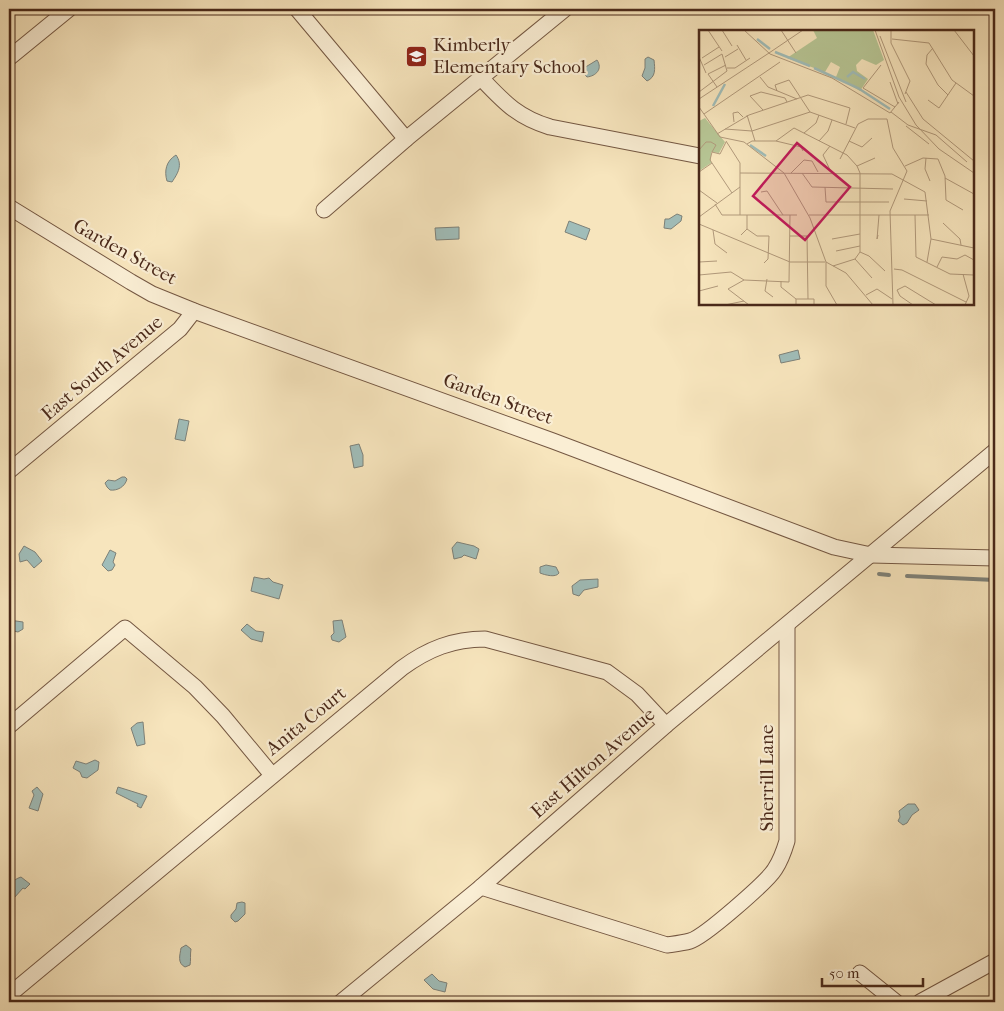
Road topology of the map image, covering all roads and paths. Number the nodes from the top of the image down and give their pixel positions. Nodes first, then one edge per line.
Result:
1 (68, 9) edge
2 (297, 9) edge
3 (565, 9) edge
4 (9, 58) edge
5 (481, 78) junction
6 (406, 139) junction
7 (699, 156) edge
8 (9, 207) edge
9 (324, 210) dead end
10 (194, 311) junction
11 (995, 451) edge
12 (9, 471) edge
13 (871, 555) junction
14 (995, 558) edge
15 (786, 625) junction
16 (666, 725) junction
17 (9, 726) edge
18 (272, 775) junction
19 (481, 887) junction
20 (995, 961) edge
21 (860, 973) dead end
22 (9, 995) edge
23 (341, 1002) edge
24 (896, 1002) edge
25 (920, 1002) edge

1 - 4 street
2 - 6 street
3 - 5 street
5 - 6 street
5 - 7 street
6 - 9 street
8 - 10 street, Garden Street
10 - 12 street, East South Avenue
10 - 13 street, Garden Street
11 - 13 street, East Hilton Avenue
13 - 14 street, Garden Street
13 - 15 street, East Hilton Avenue
15 - 16 street, East Hilton Avenue
15 - 19 street, Sherrill Lane
16 - 18 street, Anita Court
16 - 19 street, East Hilton Avenue
17 - 18 street
18 - 22 street, Anita Court
19 - 23 street, East Hilton Avenue
20 - 25 street
21 - 24 street

